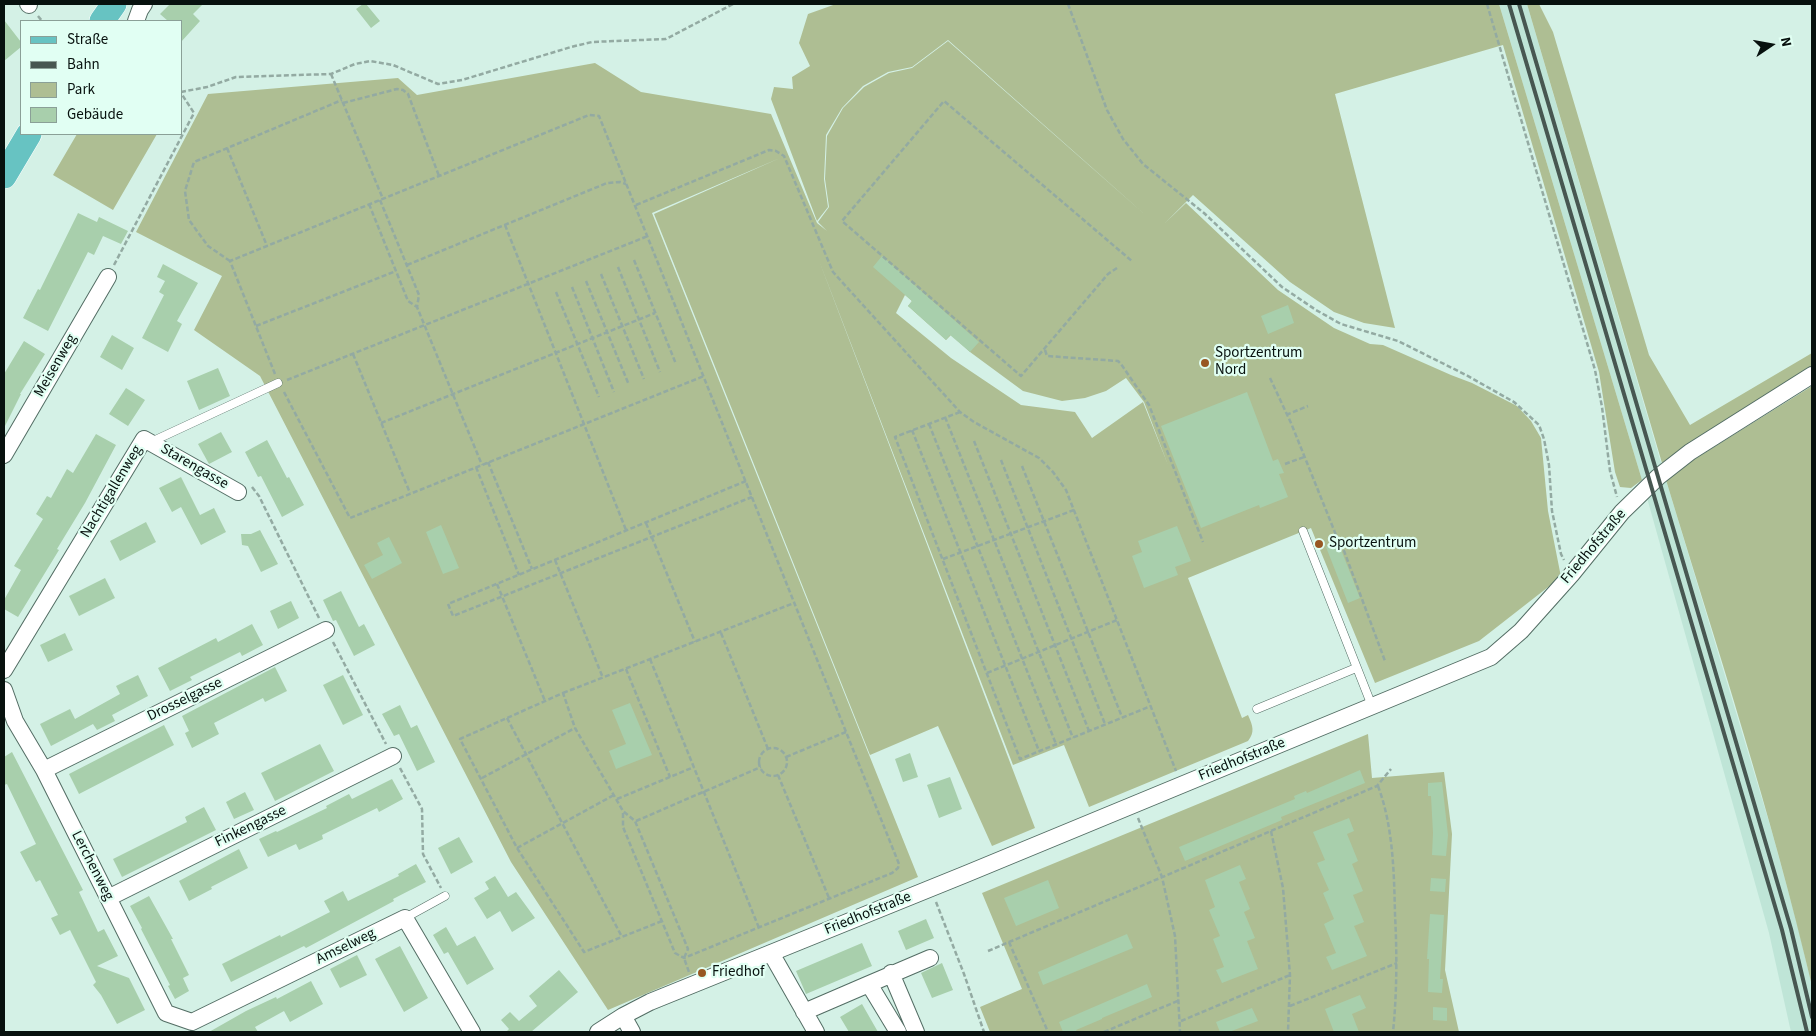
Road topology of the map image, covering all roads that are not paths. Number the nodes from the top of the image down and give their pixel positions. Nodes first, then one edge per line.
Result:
1 (114, 4) edge
2 (144, 4) edge
3 (103, 20) edge
4 (136, 20) edge
5 (27, 135) edge
6 (4, 176) edge
7 (108, 276) road end
8 (1812, 375) edge
9 (278, 383) road end
10 (150, 442) junction
11 (4, 455) edge
12 (238, 492) dead end
13 (1303, 531) dead end
14 (322, 623) road end
15 (1356, 668) junction
16 (4, 670) edge
17 (4, 690) edge
18 (1372, 706) junction
19 (1257, 709) dead end
20 (9, 724) edge
21 (393, 756) dead end
22 (44, 770) junction
23 (445, 896) dead end
24 (108, 898) junction
25 (405, 918) junction
26 (770, 953) junction
27 (930, 958) dead end
28 (891, 973) junction
29 (869, 984) junction
30 (804, 1012) junction
31 (166, 1013) joint
32 (623, 1016) junction
33 (472, 1032) edge
34 (598, 1032) edge
35 (632, 1032) edge
36 (816, 1032) edge
37 (898, 1032) edge
38 (916, 1032) edge

1 - 3 main road
2 - 4 street
5 - 6 main road
7 - 11 street, Meisenweg
8 - 18 street, Friedhofstraße
9 - 10 lane, Nachtigallenweg
10 - 12 street, Starengasse
10 - 16 street, Nachtigallenweg
13 - 15 lane
14 - 22 street, Drosselgasse
15 - 18 lane
15 - 19 lane
17 - 20 street
18 - 26 street, Friedhofstraße
20 - 22 street, Lerchenweg
21 - 24 street, Finkengasse
22 - 24 street, Lerchenweg
23 - 25 lane
24 - 31 street, Lerchenweg
25 - 31 street, Amselweg
25 - 33 street
26 - 30 street
26 - 32 street, Friedhofstraße
27 - 28 street
28 - 29 street
28 - 38 street
29 - 30 street
29 - 37 street
30 - 36 street
32 - 34 street, Friedhofstraße
32 - 35 street

